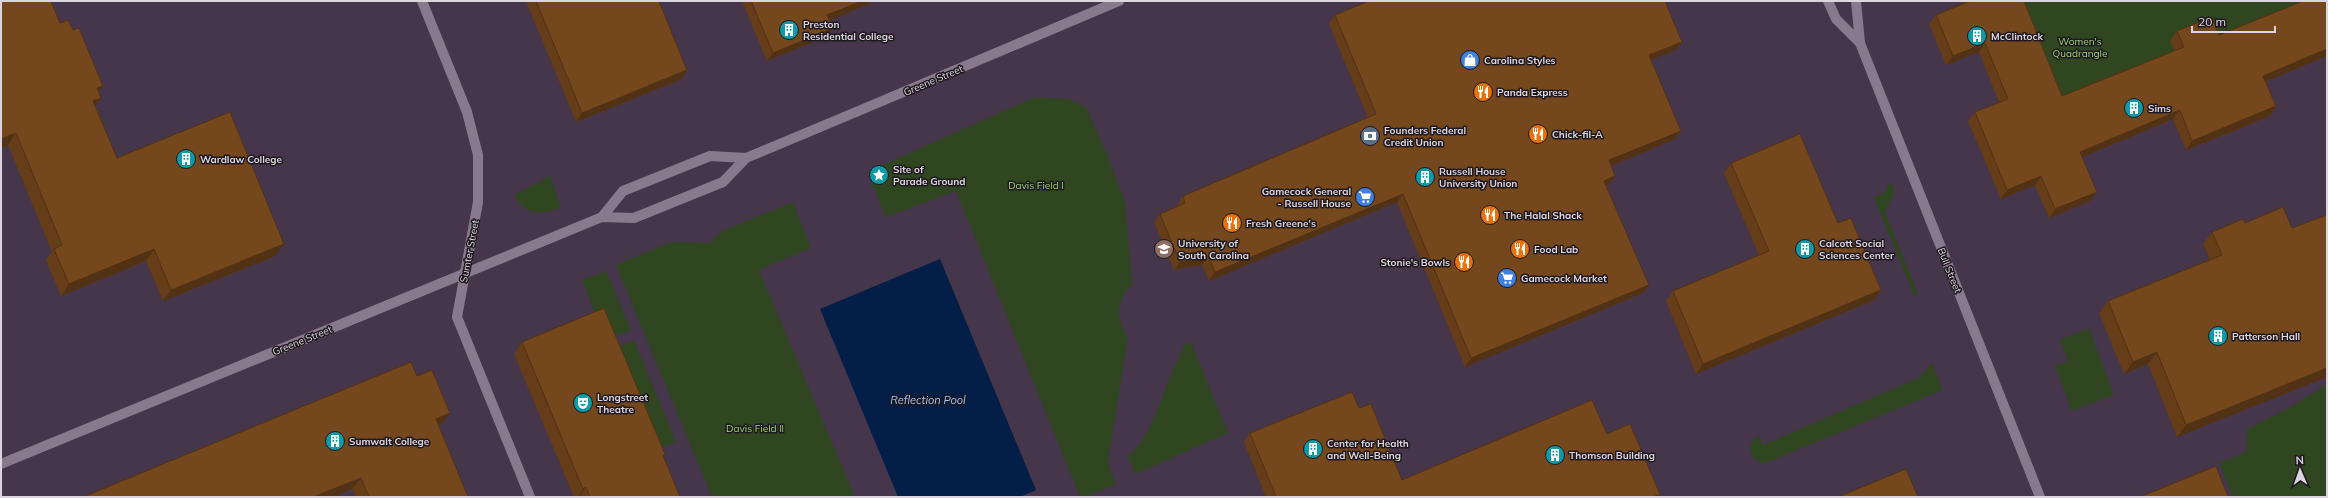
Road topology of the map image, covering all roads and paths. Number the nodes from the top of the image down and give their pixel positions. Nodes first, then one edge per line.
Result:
1 (422, 1) edge
2 (1119, 1) edge
3 (1828, 1) edge
4 (1856, 1) edge
5 (1860, 43) junction
6 (746, 158) junction
7 (602, 217) junction
8 (464, 274) junction
9 (1, 464) edge
10 (530, 497) edge
11 (2040, 497) edge

1 - 8 street, Sumter Street
2 - 6 street, Greene Street
3 - 5 street, Bull Street
4 - 5 street, Bull Street
5 - 11 street, Bull Street
6 - 7 street, Greene Street
6 - 7 street, Greene Street
7 - 8 street, Greene Street
8 - 9 street, Greene Street
8 - 10 street, Sumter Street

